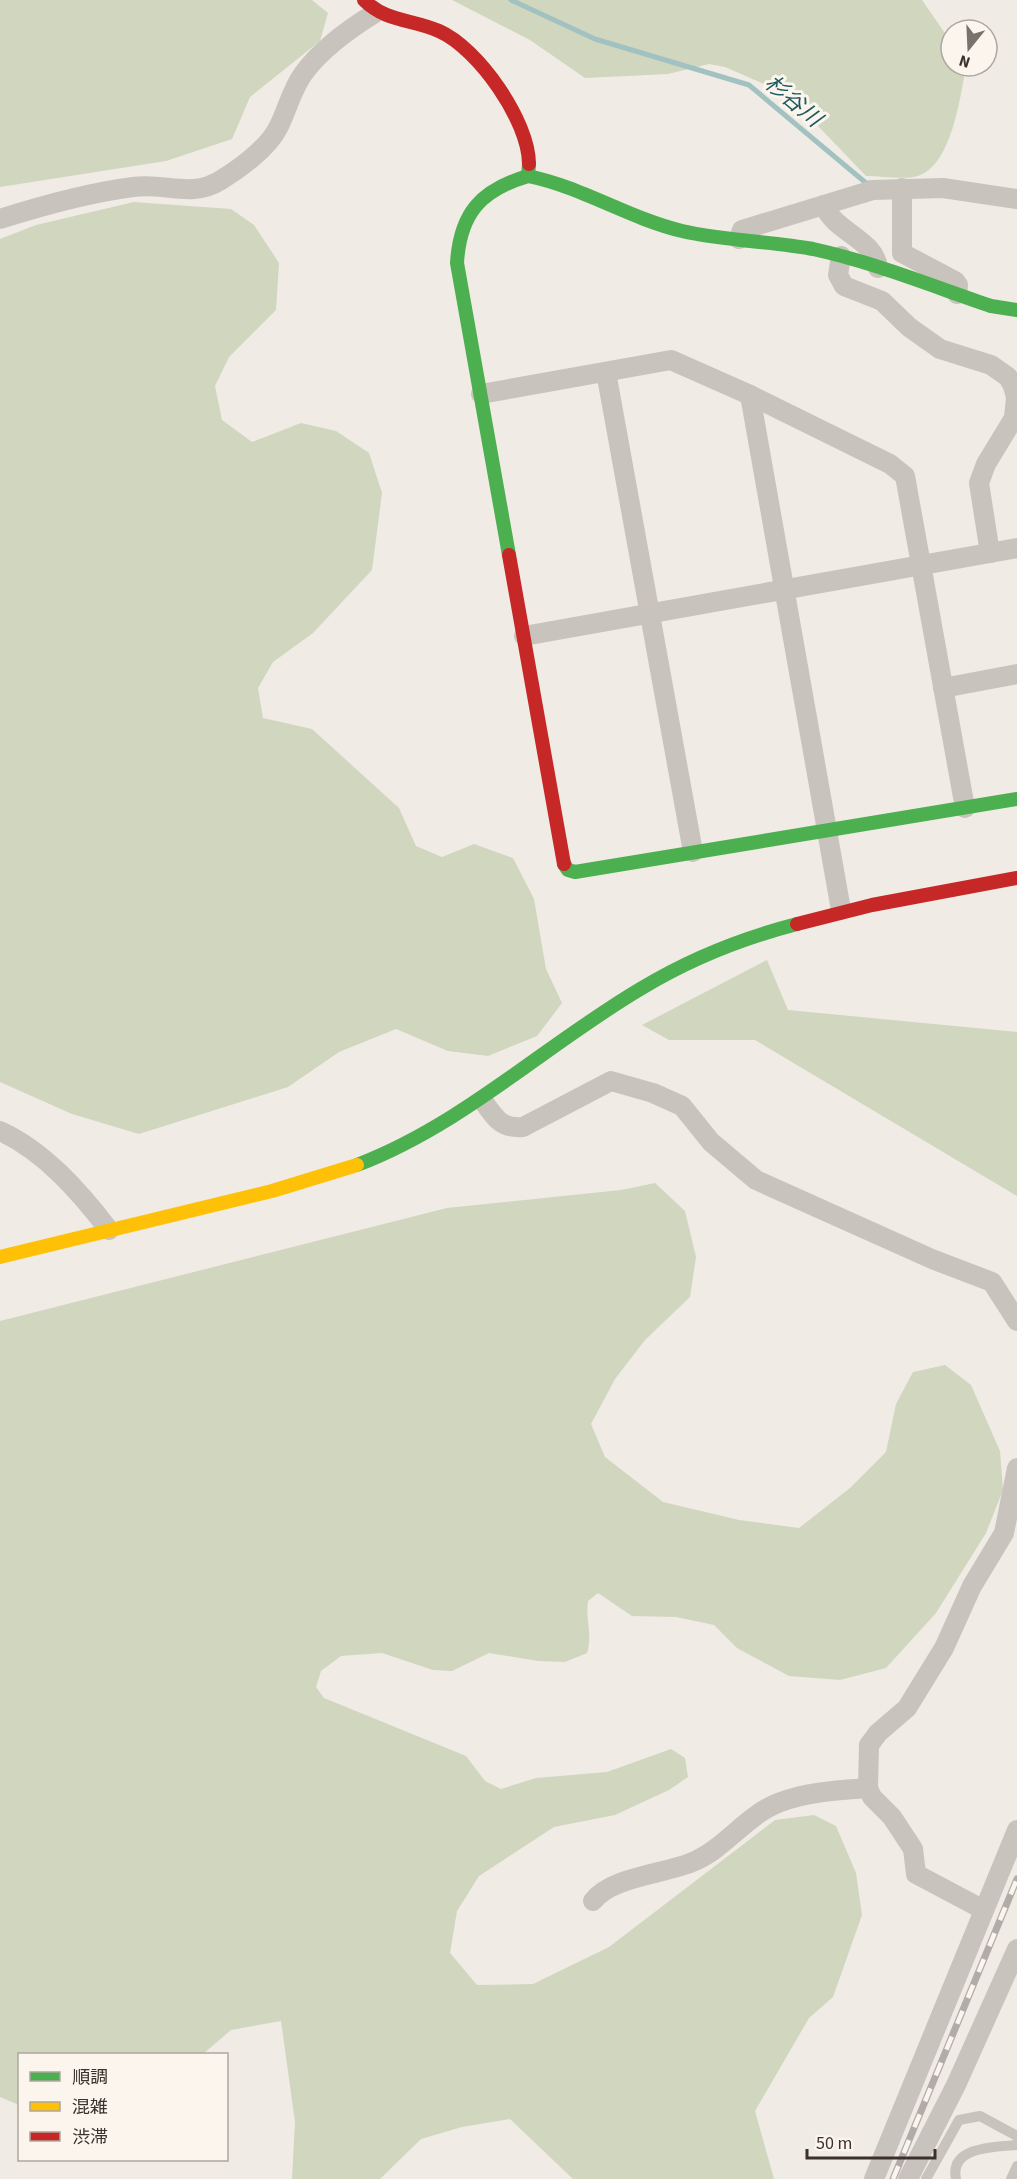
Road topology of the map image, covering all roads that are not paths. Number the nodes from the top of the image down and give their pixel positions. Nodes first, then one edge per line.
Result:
1 (370, 7) edge
2 (528, 176) junction
3 (902, 188) junction
4 (1017, 199) edge
5 (824, 205) junction
6 (0, 219) edge
7 (739, 239) junction
8 (841, 256) junction
9 (878, 268) junction
10 (957, 294) junction
11 (1017, 310) edge
12 (606, 372) junction
13 (481, 394) junction
14 (750, 395) junction
15 (1017, 548) edge
16 (990, 553) junction
17 (921, 564) junction
18 (785, 588) junction
19 (650, 612) junction
20 (524, 636) junction
21 (1017, 674) edge
22 (944, 688) junction
23 (1017, 799) edge
24 (965, 807) junction
25 (826, 831) junction
26 (693, 852) junction
27 (1017, 878) edge
28 (841, 910) junction
29 (483, 1101) junction
30 (0, 1131) edge
31 (109, 1230) junction
32 (0, 1257) edge
33 (1017, 1321) edge
34 (1017, 1468) edge
35 (868, 1788) junction
36 (1017, 1830) edge
37 (593, 1901) dead end
38 (984, 1910) junction
39 (1017, 1949) edge
40 (1017, 2136) edge
41 (1017, 2145) edge
42 (1017, 2166) edge
43 (873, 2179) edge
44 (908, 2179) edge
45 (926, 2179) edge
46 (956, 2179) edge
47 (1011, 2179) edge

1 - 2 street
1 - 6 street
2 - 7 street
2 - 13 street
3 - 4 street
3 - 5 street
3 - 10 street
5 - 7 street
5 - 9 street
7 - 8 street
8 - 9 street
8 - 16 street
9 - 10 street
10 - 11 street
12 - 13 street
12 - 14 street
12 - 19 street
13 - 20 street
14 - 17 street
14 - 18 street
15 - 16 street
16 - 17 street
17 - 18 street
17 - 22 street
18 - 19 street
18 - 25 street
19 - 20 street
19 - 26 street
20 - 26 street
21 - 22 street
22 - 24 street
23 - 24 street
24 - 25 street
25 - 26 street
25 - 28 street
27 - 28 street
28 - 29 street
29 - 31 street
29 - 33 street
30 - 31 street
31 - 32 street
34 - 35 street
35 - 37 street
35 - 38 street
36 - 38 street
38 - 43 street
39 - 44 street
40 - 45 lane
41 - 46 lane
42 - 47 lane

